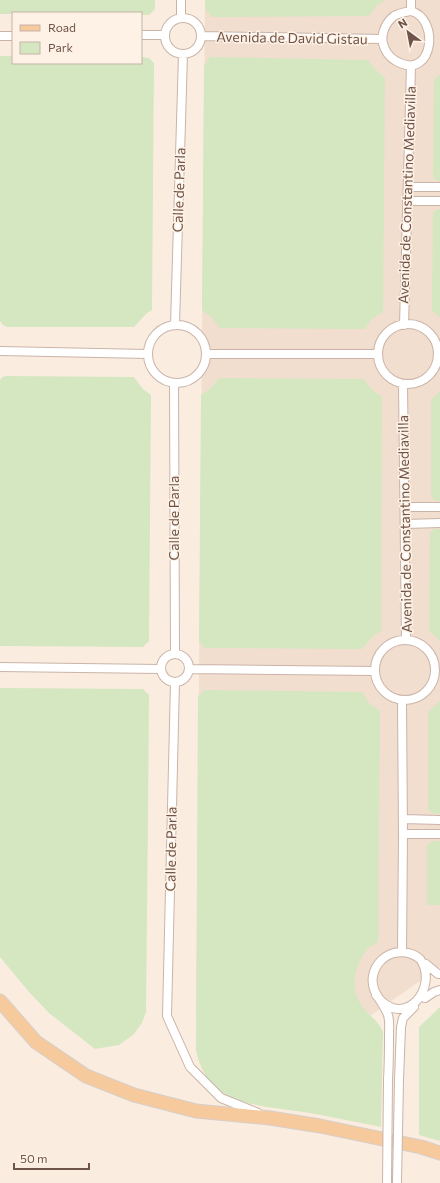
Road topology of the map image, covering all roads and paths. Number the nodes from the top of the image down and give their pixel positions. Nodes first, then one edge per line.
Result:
1 (181, 0) edge
2 (411, 0) edge
3 (411, 11) junction
4 (181, 18) junction
5 (435, 25) dead end
6 (142, 35) edge
7 (165, 35) junction
8 (0, 36) edge
9 (12, 36) edge
10 (202, 36) junction
11 (382, 39) junction
12 (436, 45) dead end
13 (183, 54) junction
14 (411, 66) junction
15 (408, 187) junction
16 (440, 187) edge
17 (407, 201) junction
18 (440, 201) edge
19 (175, 325) junction
20 (404, 325) junction
21 (0, 351) edge
22 (148, 354) junction
23 (206, 354) junction
24 (378, 354) junction
25 (439, 354) edge
26 (174, 383) junction
27 (403, 384) junction
28 (405, 507) junction
29 (440, 507) edge
30 (440, 523) edge
31 (405, 524) junction
32 (406, 640) junction
33 (175, 653) junction
34 (0, 667) edge
35 (160, 669) junction
36 (189, 669) junction
37 (375, 671) junction
38 (438, 672) edge
39 (174, 682) junction
40 (402, 701) junction
41 (403, 819) junction
42 (440, 820) edge
43 (403, 834) junction
44 (440, 834) edge
45 (402, 952) junction
46 (423, 962) junction
47 (440, 974) edge
48 (440, 990) edge
49 (376, 995) junction
50 (424, 998) junction
51 (0, 1001) edge
52 (417, 1005) junction
53 (270, 1118) junction
54 (440, 1153) edge
55 (387, 1183) edge
56 (397, 1183) edge

1 - 4 street
2 - 3 street
3 - 5 street
3 - 11 street
4 - 7 street
4 - 10 street
6 - 7 street
7 - 13 street
8 - 9 street
10 - 11 street, Avenida de David Gistau
10 - 13 street
11 - 14 street
12 - 14 street
13 - 19 street, Calle de Parla
14 - 15 street, Avenida de Constantino Mediavilla
15 - 16 street
15 - 17 street, Avenida de Constantino Mediavilla
17 - 18 street
17 - 20 street, Avenida de Constantino Mediavilla
19 - 22 street
19 - 23 street
20 - 24 street
20 - 25 street
21 - 22 street
22 - 26 street
23 - 24 street
23 - 26 street
24 - 27 street
25 - 27 street
26 - 33 street, Calle de Parla
27 - 28 street, Avenida de Constantino Mediavilla
28 - 29 street
28 - 31 street, Avenida de Constantino Mediavilla
30 - 31 street
31 - 32 street, Avenida de Constantino Mediavilla
32 - 37 street
32 - 38 street
33 - 35 street
33 - 36 street
34 - 35 street
35 - 39 street
36 - 37 street
36 - 39 street
37 - 40 street
38 - 40 street
39 - 53 street, Calle de Parla
40 - 41 street
41 - 42 street
41 - 43 street
43 - 44 street
43 - 45 street
45 - 46 street
45 - 49 street
46 - 47 street
46 - 50 street
48 - 50 street
49 - 52 street
49 - 55 street, bridge
50 - 52 street
51 - 53 main road
52 - 56 street, bridge
53 - 54 main road

